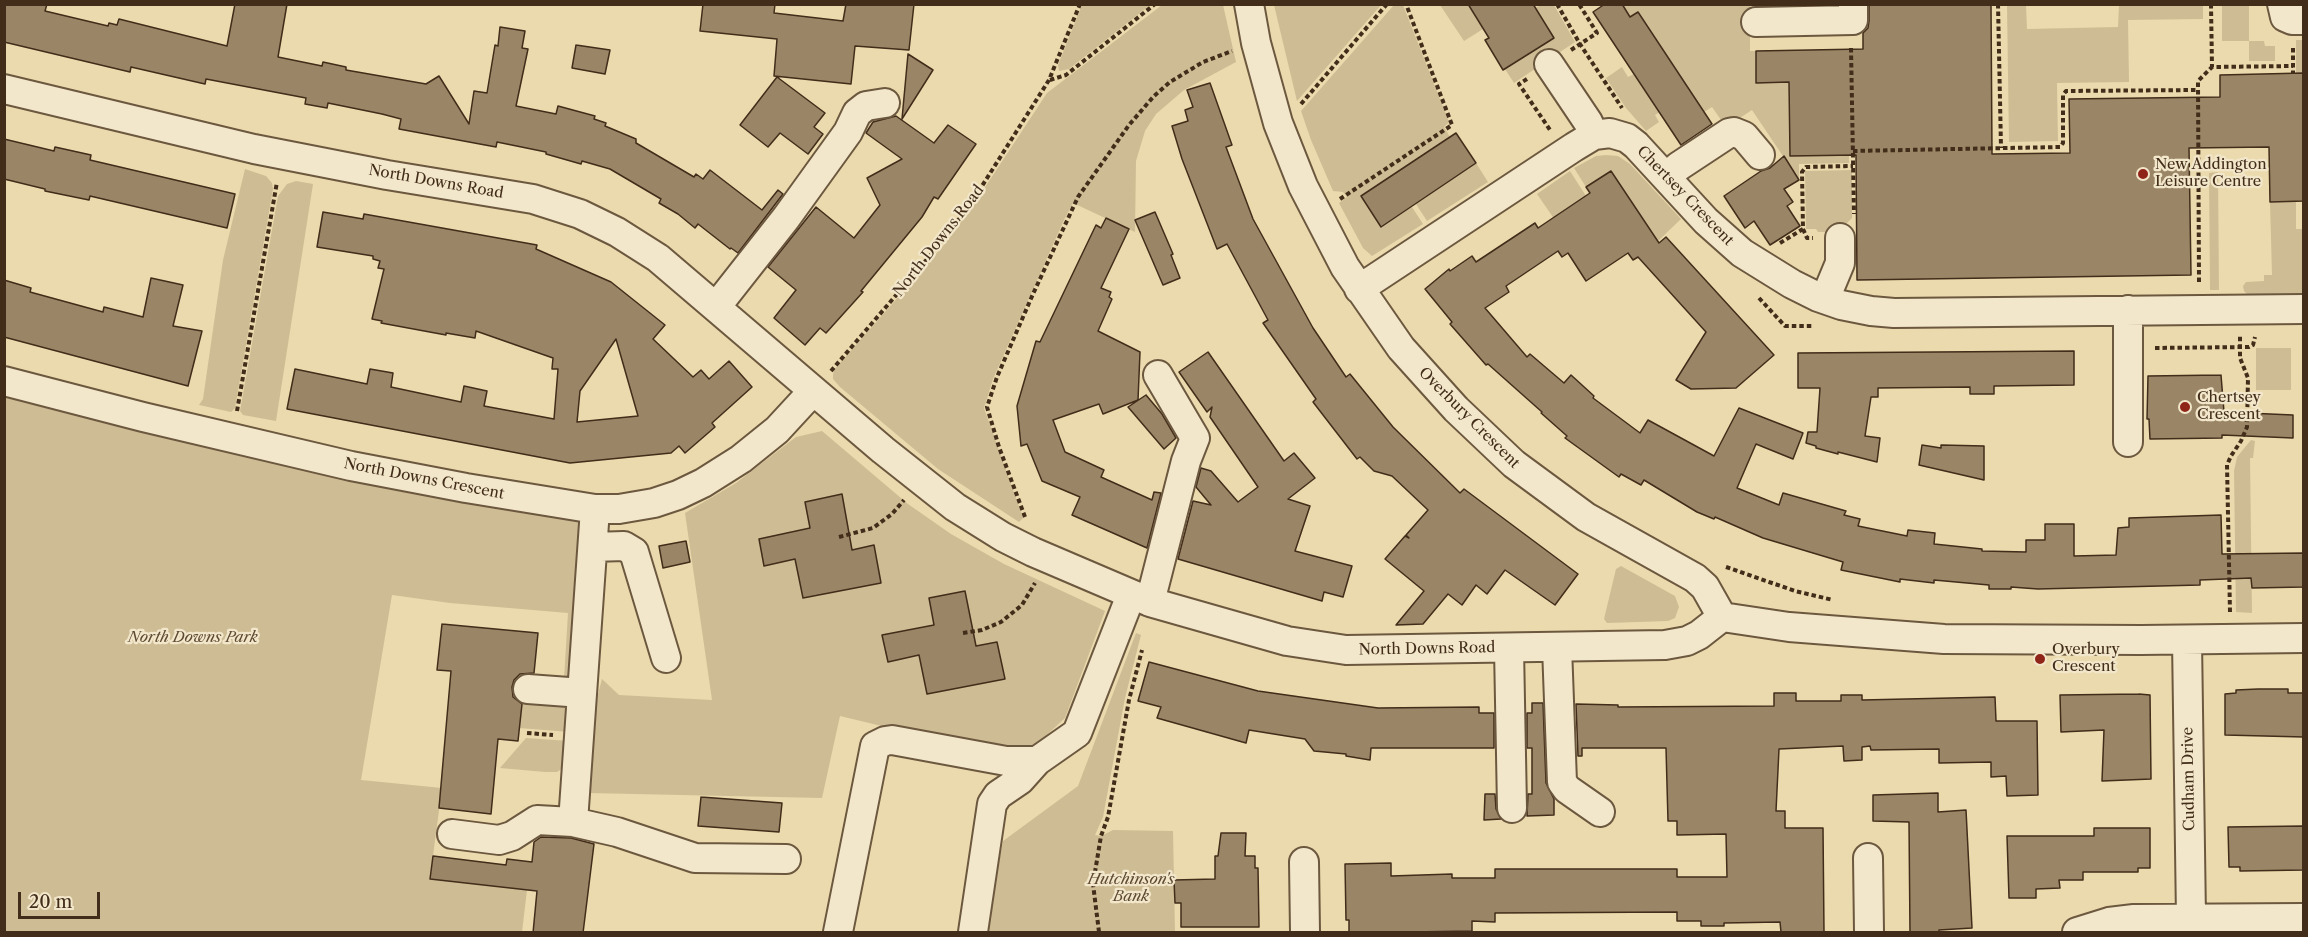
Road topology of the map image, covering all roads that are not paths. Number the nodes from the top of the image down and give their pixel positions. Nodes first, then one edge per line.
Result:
1 (1249, 4) edge
2 (2282, 4) edge
3 (1853, 12) edge
4 (2304, 20) edge
5 (1756, 22) dead end
6 (1549, 64) road end
7 (4, 89) edge
8 (885, 103) dead end
9 (1608, 135) junction
10 (1760, 156) dead end
11 (1666, 177) junction
12 (1840, 237) road end
13 (1359, 289) junction
14 (1825, 299) junction
15 (716, 307) junction
16 (2304, 309) edge
17 (2128, 310) junction
18 (1158, 375) dead end
19 (4, 381) edge
20 (813, 391) junction
21 (2128, 442) dead end
22 (596, 509) junction
23 (593, 547) junction
24 (1141, 598) junction
25 (1722, 617) junction
26 (2304, 638) edge
27 (2187, 640) junction
28 (1557, 647) junction
29 (1509, 648) junction
30 (666, 658) dead end
31 (528, 689) dead end
32 (582, 693) junction
33 (1037, 761) junction
34 (1512, 808) dead end
35 (1600, 812) dead end
36 (573, 822) junction
37 (452, 834) dead end
38 (1868, 858) dead end
39 (786, 859) dead end
40 (1304, 862) dead end
41 (2191, 918) junction
42 (2293, 923) edge
43 (838, 933) edge
44 (973, 933) edge
45 (1305, 933) edge
46 (1869, 933) edge
47 (2077, 933) edge

1 - 13 street, Overbury Crescent
2 - 4 street
3 - 5 street
6 - 9 street, Chertsey Crescent
7 - 15 street, North Downs Road
8 - 15 street
9 - 11 street, Chertsey Crescent
9 - 13 street
10 - 11 street
11 - 14 street, Chertsey Crescent
12 - 14 street
13 - 25 street, Overbury Crescent
14 - 17 street, Chertsey Crescent
15 - 20 street, North Downs Road
16 - 17 street, Chertsey Crescent
17 - 21 street
18 - 24 street
19 - 22 street, North Downs Crescent
20 - 22 street, North Downs Crescent
20 - 24 street, North Downs Road
22 - 23 street
23 - 30 street
23 - 32 street
24 - 29 street, North Downs Road
24 - 33 street
25 - 27 street
25 - 28 street, North Downs Road
26 - 27 street
27 - 41 street, Cudham Drive
28 - 29 street, North Downs Road
28 - 35 street
29 - 34 street
31 - 32 street
32 - 36 street
33 - 43 street
33 - 44 street
36 - 37 street
36 - 39 street
38 - 46 street
40 - 45 street
41 - 42 street
41 - 47 street

